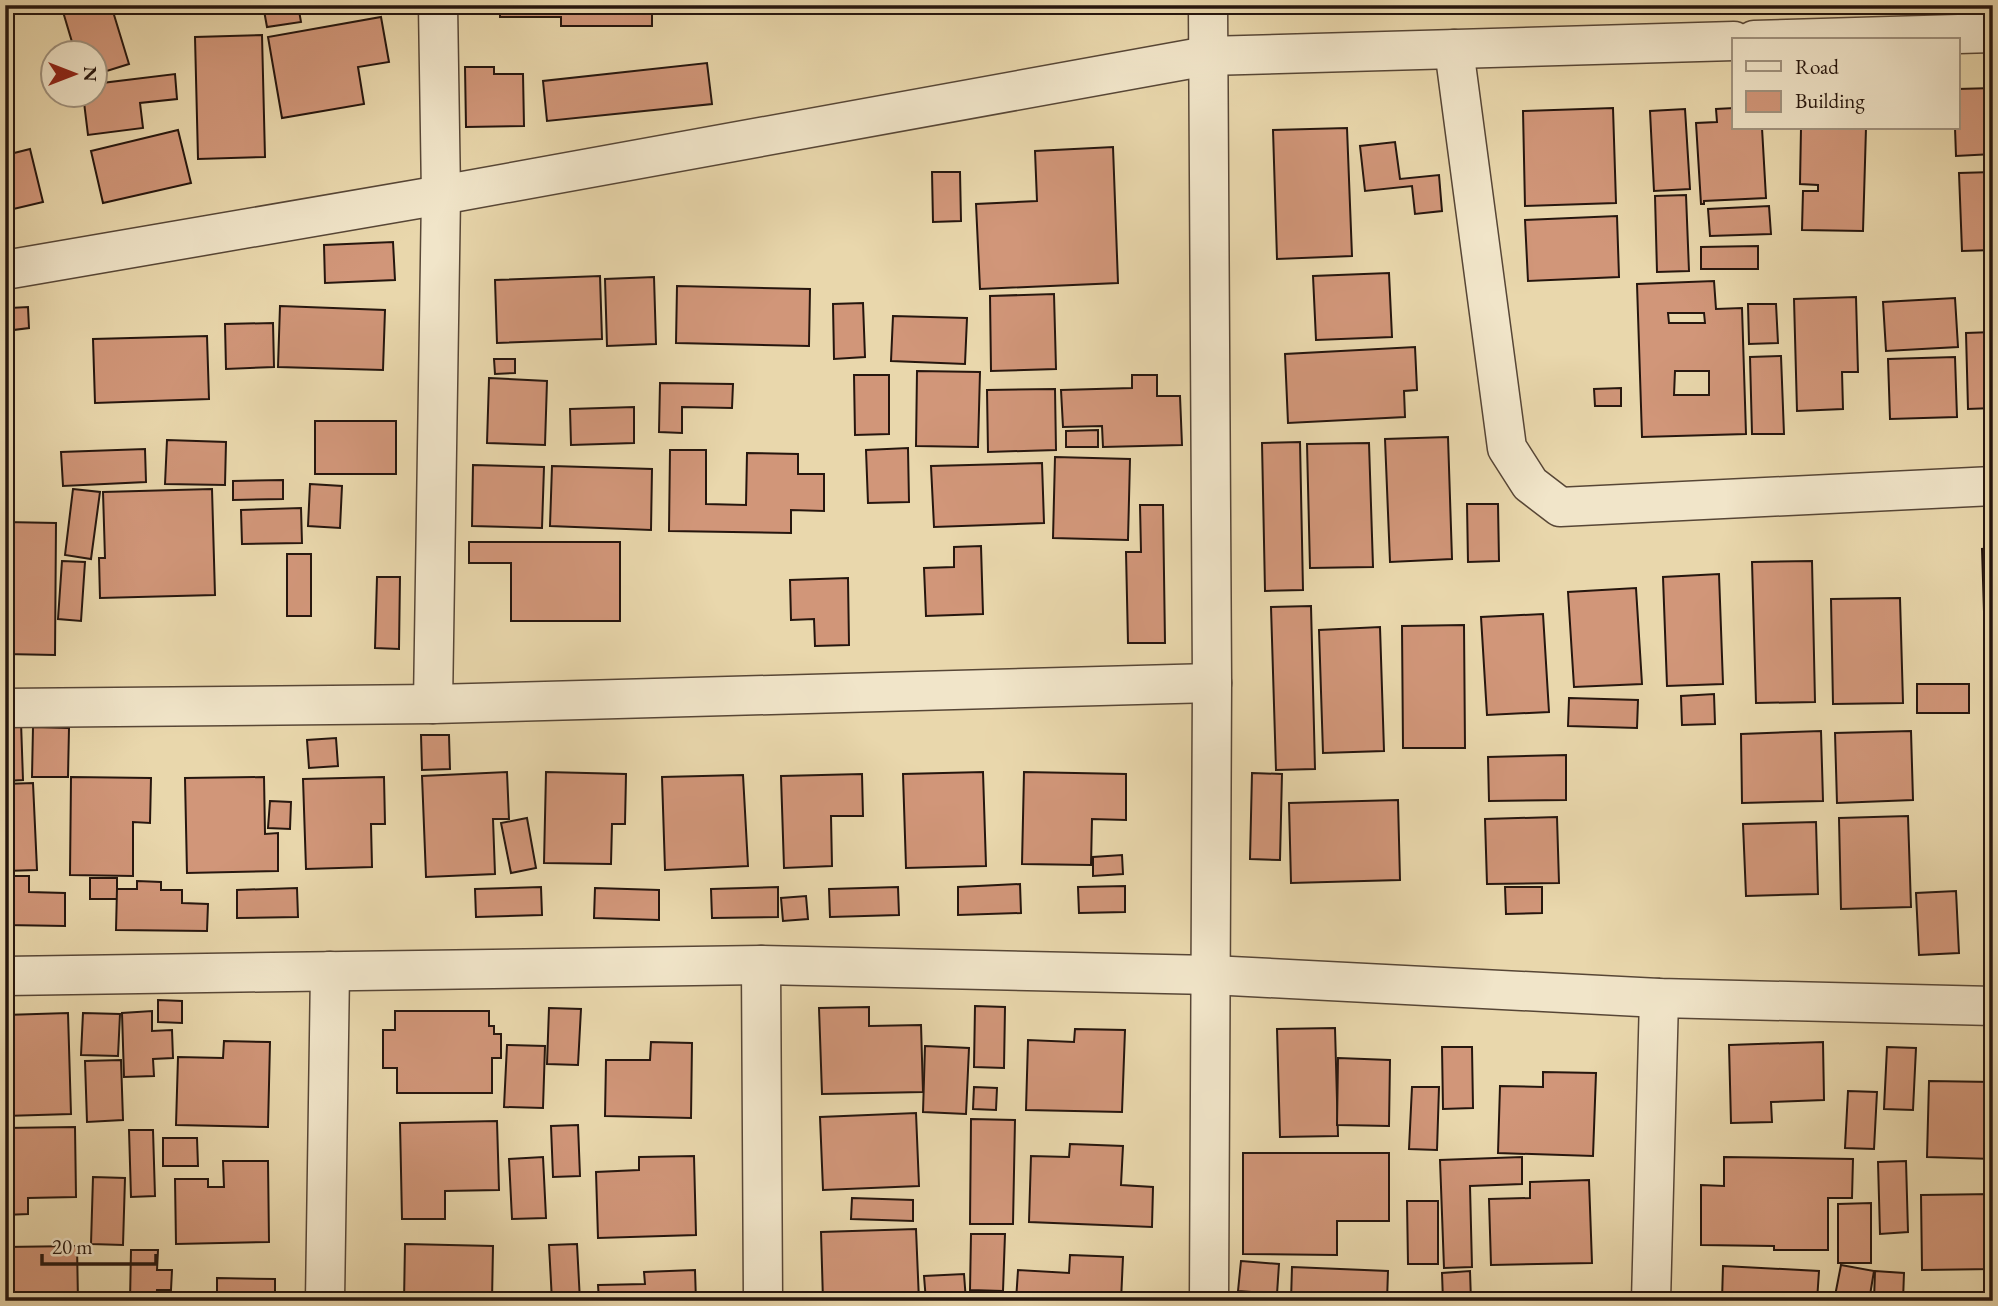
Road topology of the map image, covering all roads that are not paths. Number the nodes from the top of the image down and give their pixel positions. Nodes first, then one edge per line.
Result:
1 (438, 5) edge
2 (1208, 5) edge
3 (1993, 33) edge
4 (1822, 38) edge
5 (1732, 41) edge
6 (1454, 49) junction
7 (1207, 56) junction
8 (441, 195) junction
9 (5, 270) edge
10 (1993, 486) edge
11 (1212, 683) junction
12 (433, 704) junction
13 (5, 708) edge
14 (761, 965) junction
15 (330, 971) junction
16 (1211, 975) junction
17 (5, 976) edge
18 (1659, 998) junction
19 (1993, 1006) edge
20 (325, 1301) edge
21 (763, 1301) edge
22 (1209, 1301) edge
23 (1651, 1301) edge

1 - 8 street
2 - 7 street
3 - 4 street
5 - 6 street
6 - 7 street
6 - 10 street
7 - 8 street
7 - 11 street
8 - 9 street
8 - 12 street
11 - 12 street
11 - 16 street
12 - 13 street
14 - 15 street
14 - 16 street
14 - 21 street
15 - 17 street
15 - 20 street
16 - 18 street
16 - 22 street
18 - 19 street
18 - 23 street

